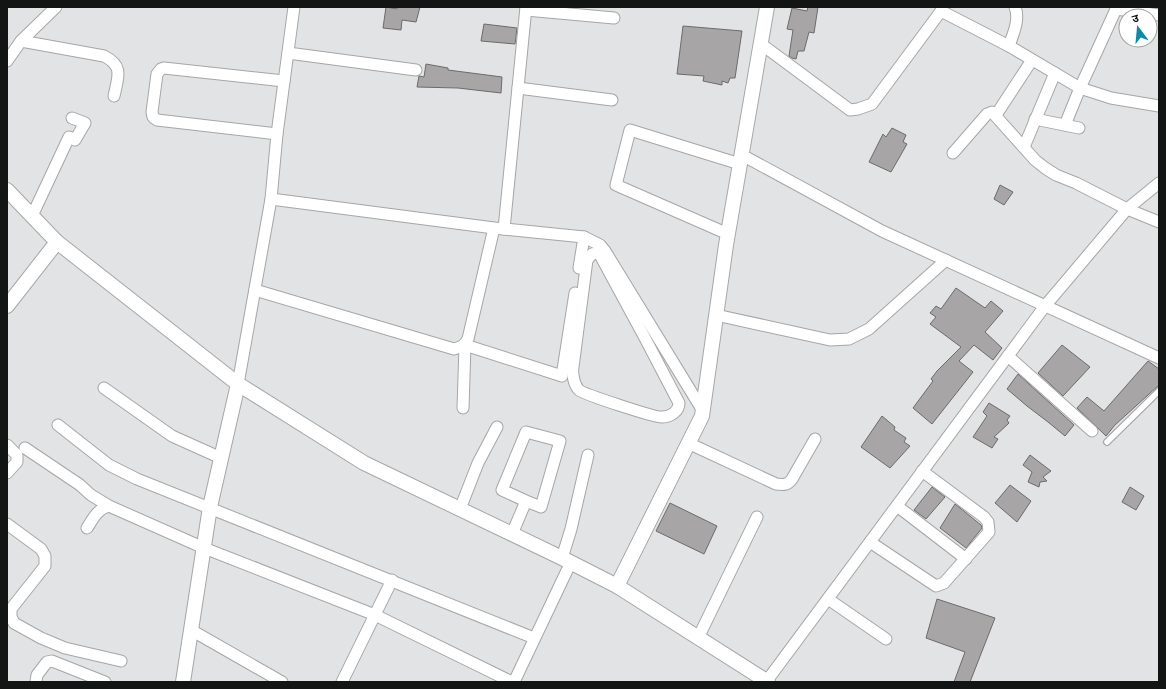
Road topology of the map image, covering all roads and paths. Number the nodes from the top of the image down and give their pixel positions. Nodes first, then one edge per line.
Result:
1 (56, 7) edge
2 (294, 7) edge
3 (767, 7) edge
4 (1015, 7) edge
5 (1117, 8) edge
6 (526, 9) edge
7 (941, 9) edge
8 (1159, 15) edge
9 (614, 18) dead end
10 (21, 41) junction
11 (761, 44) junction
12 (1009, 46) junction
13 (288, 53) junction
14 (1032, 60) junction
15 (7, 61) edge
16 (416, 70) dead end
17 (1054, 74) junction
18 (284, 81) junction
19 (518, 88) junction
20 (1080, 88) junction
21 (114, 96) dead end
22 (612, 100) dead end
23 (1159, 106) edge
24 (996, 115) junction
25 (72, 118) dead end
26 (1035, 119) junction
27 (1065, 125) junction
28 (1079, 128) dead end
29 (277, 134) junction
30 (1024, 147) junction
31 (953, 153) dead end
32 (741, 160) junction
33 (1159, 183) edge
34 (7, 190) edge
35 (271, 199) junction
36 (1127, 209) junction
37 (32, 216) junction
38 (1159, 222) edge
39 (499, 229) junction
40 (728, 234) junction
41 (584, 237) junction
42 (57, 242) junction
43 (946, 260) junction
44 (255, 290) junction
45 (7, 306) edge
46 (1045, 306) junction
47 (716, 315) junction
48 (644, 325) junction
49 (465, 345) junction
50 (1008, 356) junction
51 (1159, 358) edge
52 (238, 384) junction
53 (104, 388) dead end
54 (1159, 391) edge
55 (463, 408) dead end
56 (703, 411) junction
57 (58, 425) dead end
58 (496, 426) dead end
59 (1092, 431) dead end
60 (815, 439) dead end
61 (1107, 442) dead end
62 (688, 443) junction
63 (7, 445) edge
64 (25, 448) dead end
65 (588, 455) dead end
66 (221, 458) junction
67 (922, 471) junction
68 (7, 473) edge
69 (526, 501) junction
70 (109, 506) junction
71 (897, 506) junction
72 (210, 507) junction
73 (460, 509) junction
74 (757, 516) dead end
75 (7, 524) edge
76 (87, 528) dead end
77 (512, 534) junction
78 (870, 542) junction
79 (204, 548) junction
80 (966, 558) junction
81 (566, 560) junction
82 (392, 580) junction
83 (617, 586) junction
84 (828, 599) junction
85 (9, 611) edge
86 (375, 615) junction
87 (191, 630) junction
88 (534, 638) junction
89 (698, 638) junction
90 (886, 639) dead end
91 (121, 661) dead end
92 (36, 682) edge
93 (105, 682) edge
94 (183, 682) edge
95 (282, 682) edge
96 (342, 682) edge
97 (513, 682) edge
98 (767, 682) edge

1 - 10 street
2 - 13 street
3 - 11 street
4 - 12 street
5 - 8 street
5 - 20 street
6 - 9 street
6 - 19 street
7 - 11 street
7 - 12 street
10 - 15 street
10 - 21 street
11 - 32 street
12 - 14 street
13 - 16 street
13 - 18 street
14 - 17 street
14 - 24 street
17 - 20 street
17 - 26 street
18 - 29 street
18 - 29 street
19 - 22 street
19 - 39 street
20 - 23 street
20 - 27 street
24 - 30 street
24 - 31 street
25 - 37 street
26 - 27 street
26 - 30 street
27 - 28 street
29 - 35 street
30 - 36 street
32 - 40 street
32 - 40 street
32 - 43 street
33 - 36 street
34 - 37 street
35 - 39 street
35 - 44 street
36 - 38 street
36 - 46 street
37 - 42 street
39 - 41 street
39 - 49 street
40 - 47 street
41 - 48 street
41 - 49 street
42 - 45 street
42 - 52 street
43 - 46 street
43 - 47 street
44 - 49 street
44 - 52 street
46 - 50 street
46 - 51 street
47 - 56 street
48 - 48 street
48 - 56 street
49 - 55 street
50 - 59 street
50 - 67 street
52 - 66 street
52 - 73 street
53 - 66 street
54 - 61 lane
56 - 62 street
57 - 72 street
58 - 73 street
60 - 62 street
62 - 83 street
63 - 68 street
64 - 70 street
65 - 81 street
66 - 72 street
67 - 71 street
67 - 80 street
69 - 69 street
69 - 77 street
70 - 76 street
70 - 79 street
71 - 78 street
71 - 80 street
72 - 79 street
72 - 82 street
73 - 77 street
74 - 89 street
75 - 85 street
77 - 81 street
78 - 80 street
78 - 84 street
79 - 86 street
79 - 87 street
81 - 83 street
81 - 88 street
82 - 86 street
82 - 88 street
83 - 89 street
84 - 90 street
84 - 98 street
85 - 91 street
86 - 96 street
86 - 97 street
87 - 94 street
87 - 95 street
88 - 97 street
89 - 98 street
92 - 93 street

